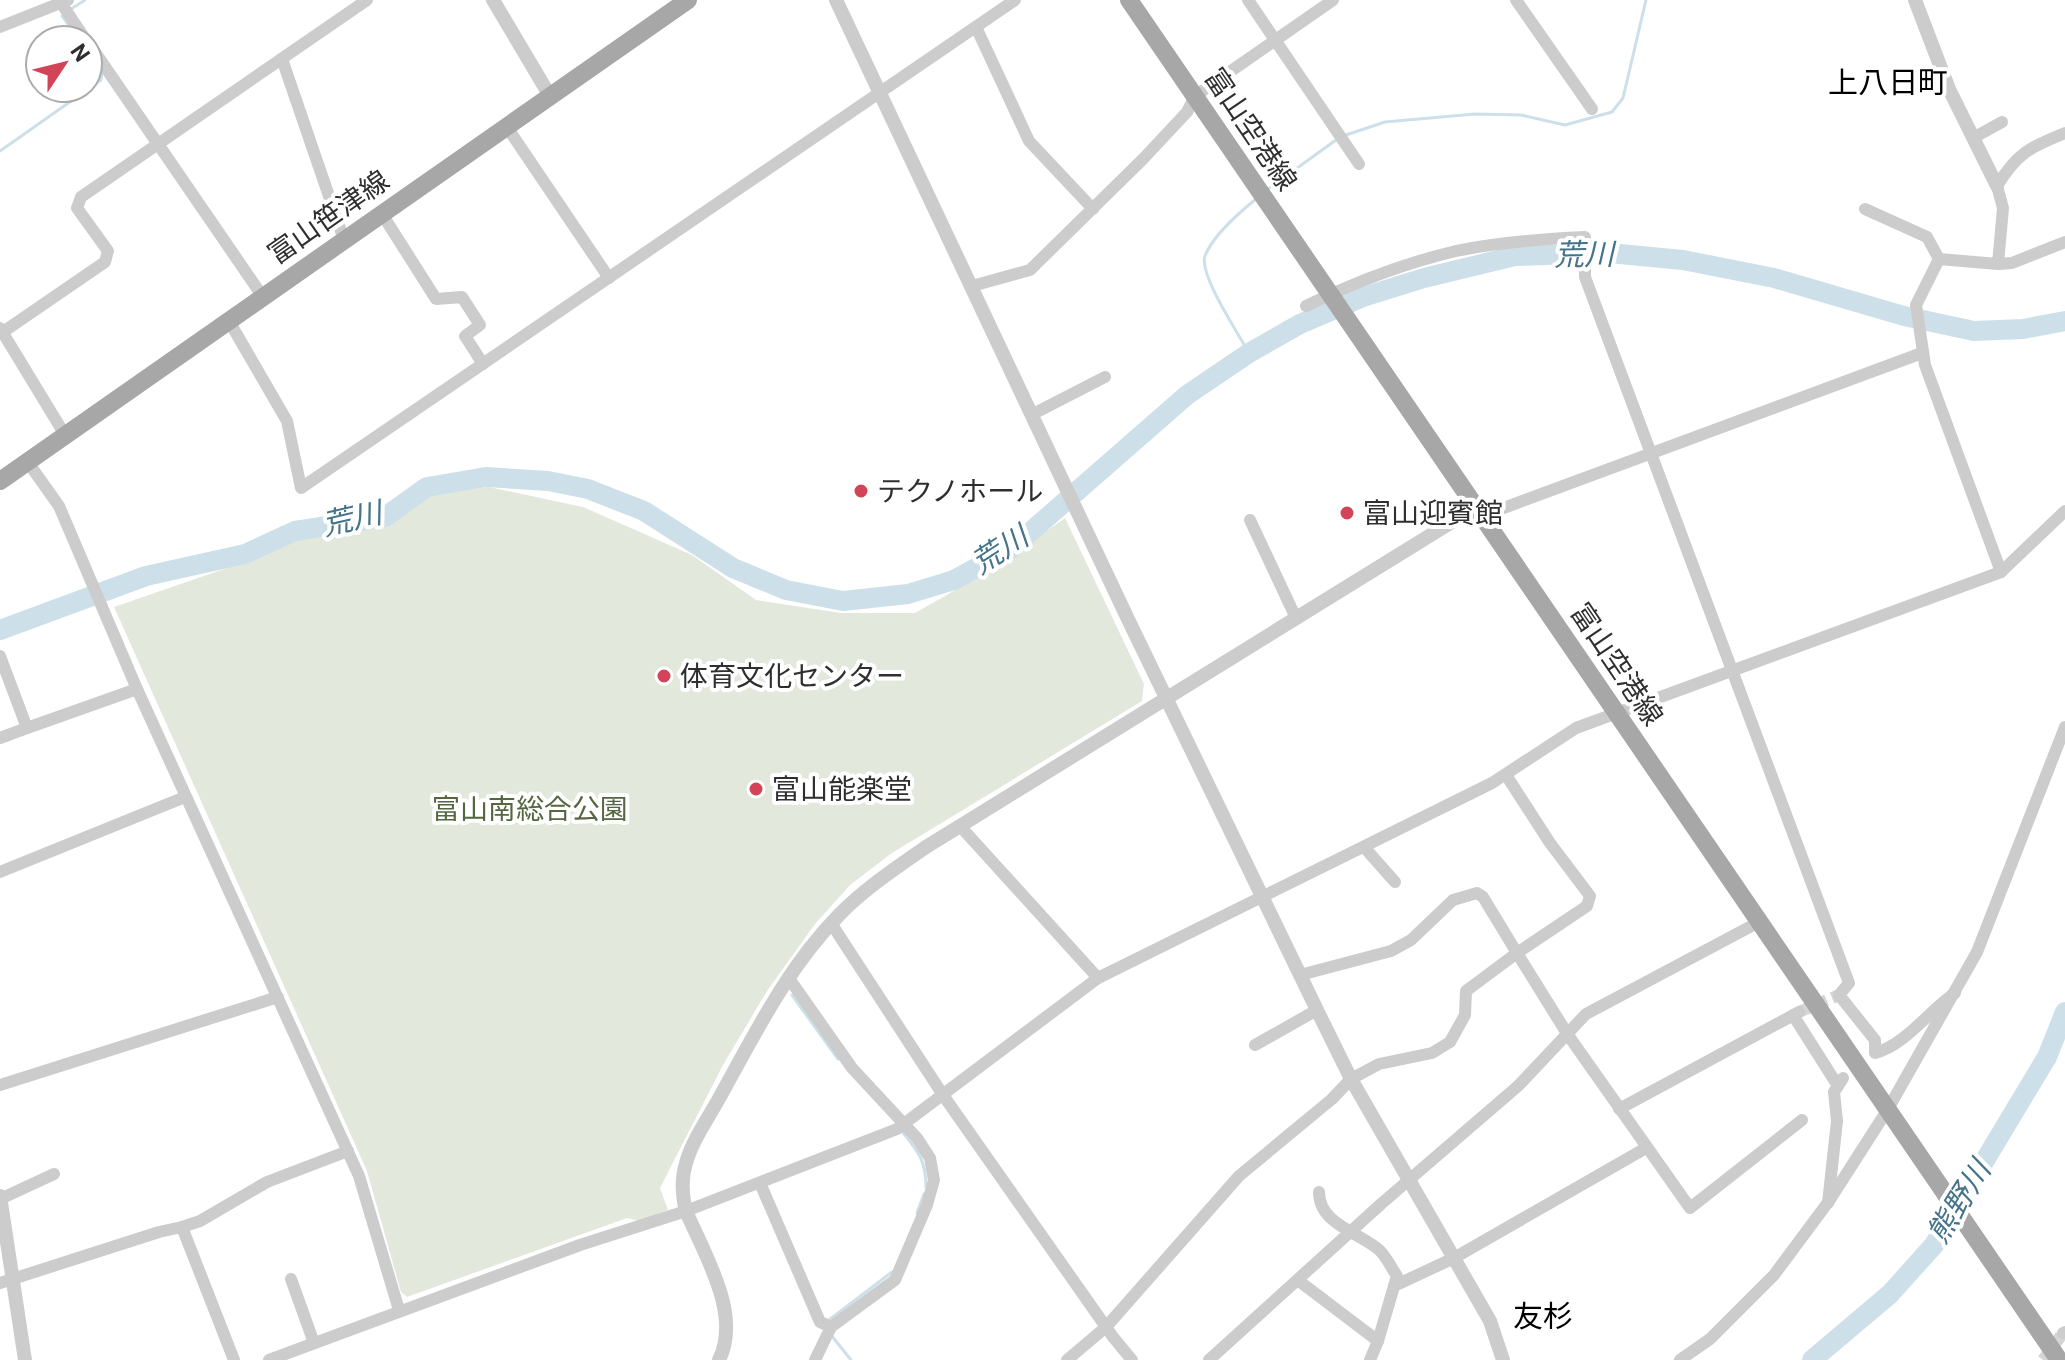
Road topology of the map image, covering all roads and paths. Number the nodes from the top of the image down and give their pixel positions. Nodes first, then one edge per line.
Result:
1 (367, 0) edge
2 (493, 0) edge
3 (688, 0) edge
4 (836, 0) edge
5 (1015, 0) edge
6 (1129, 0) edge
7 (1248, 0) edge
8 (1333, 0) edge
9 (1516, 0) edge
10 (1915, 0) edge
11 (65, 6) edge
12 (76, 24) edge
13 (0, 27) edge
14 (976, 27) junction
15 (1275, 40) junction
16 (282, 59) junction
17 (104, 66) edge
18 (880, 93) junction
19 (550, 96) junction
20 (1195, 96) junction
21 (1592, 109) dead end
22 (2002, 122) dead end
23 (507, 127) junction
24 (2065, 133) edge
25 (1973, 138) junction
26 (157, 144) junction
27 (1359, 164) dead end
28 (1997, 186) junction
29 (1093, 209) junction
30 (1865, 209) dead end
31 (382, 214) junction
32 (344, 240) junction
33 (2065, 242) edge
34 (1939, 259) junction
35 (1998, 264) junction
36 (609, 278) junction
37 (972, 286) junction
38 (1330, 294) junction
39 (263, 297) junction
40 (1306, 306) dead end
41 (229, 321) junction
42 (1, 331) edge
43 (1922, 353) junction
44 (483, 364) junction
45 (1105, 377) dead end
46 (1031, 415) junction
47 (65, 435) junction
48 (1652, 453) junction
49 (27, 461) junction
50 (0, 481) edge
51 (1479, 511) junction
52 (2065, 511) edge
53 (1250, 520) dead end
54 (2001, 572) junction
55 (1296, 618) junction
56 (0, 656) edge
57 (1733, 670) junction
58 (137, 689) junction
59 (1167, 698) junction
60 (1616, 712) junction
61 (2065, 727) edge
62 (27, 728) junction
63 (0, 738) edge
64 (1506, 775) junction
65 (185, 797) junction
66 (960, 826) junction
67 (1364, 847) junction
68 (0, 872) edge
69 (1395, 882) dead end
70 (1262, 897) junction
71 (1759, 922) junction
72 (831, 923) junction
73 (1517, 953) junction
74 (1300, 975) junction
75 (788, 977) junction
76 (1098, 978) junction
77 (1955, 993) junction
78 (278, 997) junction
79 (1317, 1010) junction
80 (1568, 1035) junction
81 (1255, 1045) dead end
82 (1351, 1079) junction
83 (0, 1085) edge
84 (943, 1095) junction
85 (1619, 1109) junction
86 (1891, 1113) junction
87 (1802, 1120) dead end
88 (902, 1125) junction
89 (1646, 1148) junction
90 (348, 1151) junction
91 (54, 1174) dead end
92 (1409, 1180) junction
93 (760, 1183) junction
94 (1319, 1192) dead end
95 (0, 1197) edge
96 (1828, 1203) junction
97 (686, 1211) junction
98 (182, 1227) junction
99 (1350, 1233) junction
100 (1454, 1258) junction
101 (291, 1279) dead end
102 (7, 1281) edge
103 (1299, 1281) junction
104 (1394, 1286) junction
105 (399, 1310) junction
106 (831, 1327) junction
107 (1106, 1327) junction
108 (1378, 1341) junction
109 (314, 1343) junction
110 (25, 1360) edge
111 (234, 1360) edge
112 (269, 1360) edge
113 (719, 1360) edge
114 (815, 1360) edge
115 (1067, 1360) edge
116 (1132, 1360) edge
117 (1209, 1360) edge
118 (1370, 1360) edge
119 (1503, 1360) edge
120 (1680, 1360) edge
121 (2059, 1360) edge

1 - 16 street
2 - 19 street
3 - 19 main road, 富山笹津線
4 - 18 street
5 - 14 street
6 - 20 main road, 富山空港線
7 - 15 street
8 - 15 street
9 - 21 street
10 - 25 street
11 - 12 street
11 - 13 street
14 - 18 street
14 - 29 street
15 - 20 street
15 - 27 street
16 - 26 street
16 - 32 street
17 - 26 street
18 - 36 street
18 - 37 street
19 - 23 main road, 富山笹津線
20 - 29 street
20 - 38 main road, 富山空港線
22 - 25 street
23 - 31 main road, 富山笹津線
23 - 36 street
24 - 28 street
25 - 28 street
26 - 39 street
26 - 42 street
28 - 35 street
29 - 37 street
30 - 34 street
31 - 32 main road, 富山笹津線
31 - 44 street
32 - 39 main road, 富山笹津線
33 - 35 street
34 - 35 street
34 - 43 street
36 - 44 street
37 - 46 street
38 - 40 street
38 - 48 street
38 - 51 main road, 富山空港線
39 - 41 main road, 富山笹津線
41 - 44 street
41 - 47 main road, 富山笹津線
42 - 47 street
43 - 48 street
43 - 54 street
45 - 46 street
46 - 59 street
47 - 49 main road, 富山笹津線
48 - 51 street
48 - 57 street
49 - 50 main road, 富山笹津線
49 - 58 street
51 - 55 street
51 - 60 main road, 富山空港線
52 - 54 street
53 - 55 street
54 - 57 street
55 - 59 street
56 - 62 street
57 - 60 street
57 - 77 street
58 - 62 street
58 - 65 street
59 - 66 street
59 - 70 street
60 - 64 street
60 - 71 main road, 富山空港線
61 - 77 street
62 - 63 street
64 - 67 street
64 - 73 street
65 - 68 street
65 - 78 street
66 - 72 street
66 - 76 street
67 - 69 street
67 - 70 street
70 - 74 street
70 - 76 street
71 - 80 street
71 - 86 main road, 富山空港線
72 - 75 street
72 - 84 street
73 - 74 street
73 - 80 street
73 - 82 street
74 - 79 street
75 - 88 street
75 - 97 street
76 - 84 street
77 - 86 street
78 - 83 street
78 - 90 street
79 - 81 street
79 - 82 street
80 - 85 street
80 - 92 street
82 - 92 street
82 - 107 street
84 - 88 street
84 - 107 street
85 - 89 street
85 - 96 street
86 - 96 street
86 - 121 main road, 富山空港線
87 - 89 street
88 - 93 street
88 - 106 street
89 - 100 street
90 - 98 street
90 - 105 street
91 - 95 street
92 - 99 street
92 - 100 street
93 - 97 street
93 - 106 street
94 - 99 street
95 - 102 street
96 - 120 street
97 - 105 street
97 - 113 street
98 - 102 street
98 - 111 street
99 - 103 street
99 - 104 street
100 - 104 street
100 - 119 street
101 - 109 street
102 - 110 street
103 - 108 street
103 - 117 street
104 - 108 street
105 - 109 street
106 - 114 street
107 - 115 street
107 - 116 street
108 - 118 street
109 - 112 street

